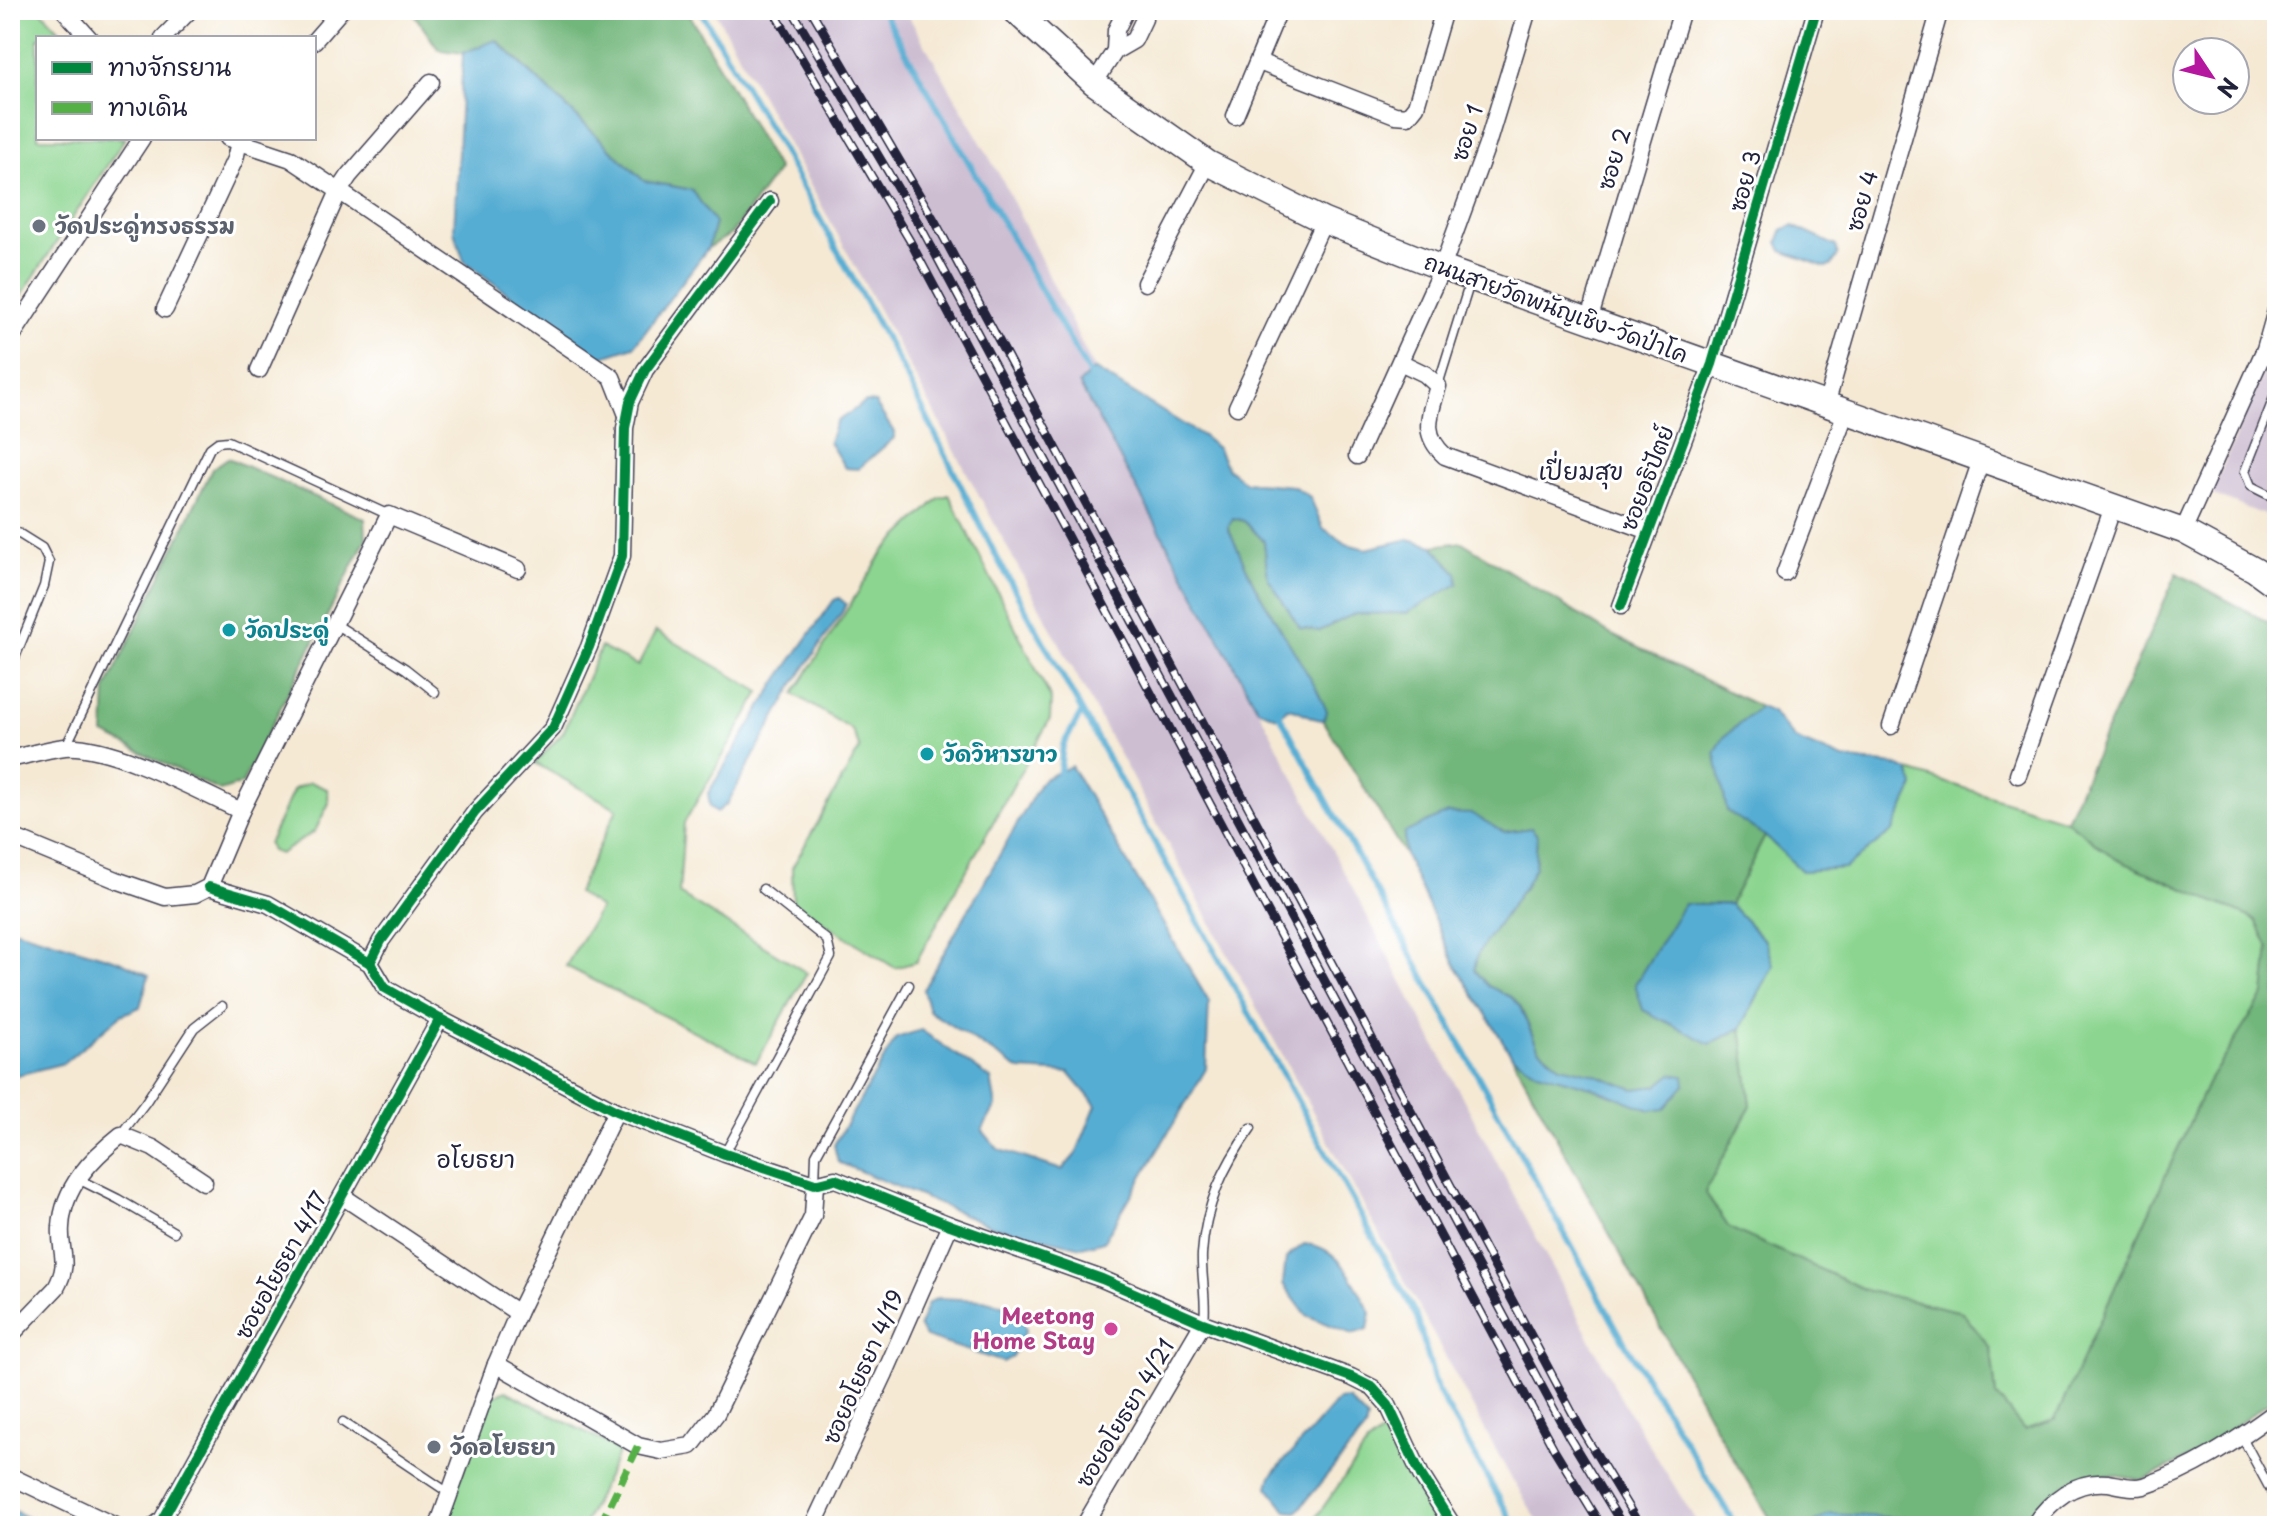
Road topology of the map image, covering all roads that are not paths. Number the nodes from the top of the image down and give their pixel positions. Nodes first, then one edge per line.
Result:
1 (64, 10) edge
2 (190, 10) edge
3 (341, 10) edge
4 (1014, 10) edge
5 (1126, 10) edge
6 (1143, 10) edge
7 (1279, 10) edge
8 (1444, 10) edge
9 (1528, 10) edge
10 (1682, 10) edge
11 (1816, 10) edge
12 (1940, 10) edge
13 (87, 36) edge
14 (165, 36) edge
15 (316, 39) edge
16 (1115, 51) junction
17 (1259, 62) junction
18 (431, 82) dead end
19 (1094, 83) junction
20 (1235, 116) dead end
21 (141, 140) edge
22 (235, 140) edge
23 (238, 140) edge
24 (1208, 163) junction
25 (339, 191) junction
26 (770, 201) dead end
27 (1324, 221) junction
28 (1442, 268) junction
29 (1472, 279) junction
30 (1145, 283) dead end
31 (2277, 307) edge
32 (165, 309) dead end
33 (1589, 321) junction
34 (10, 339) edge
35 (1400, 362) junction
36 (1712, 364) junction
37 (259, 370) dead end
38 (645, 370) junction
39 (612, 377) junction
40 (1438, 386) junction
41 (2277, 390) edge
42 (1237, 407) dead end
43 (1836, 408) junction
44 (627, 415) junction
45 (1357, 456) dead end
46 (1981, 460) junction
47 (2277, 499) edge
48 (2113, 507) junction
49 (389, 515) junction
50 (10, 528) edge
51 (1649, 531) junction
52 (2183, 531) junction
53 (518, 569) dead end
54 (2272, 572) edge
55 (1785, 573) dead end
56 (1621, 606) dead end
57 (335, 624) junction
58 (10, 670) edge
59 (435, 692) dead end
60 (1891, 726) dead end
61 (66, 747) junction
62 (10, 759) edge
63 (2018, 775) dead end
64 (241, 811) junction
65 (10, 836) edge
66 (209, 887) junction
67 (763, 889) dead end
68 (370, 963) junction
69 (909, 985) dead end
70 (222, 1006) dead end
71 (440, 1019) junction
72 (616, 1111) junction
73 (1251, 1128) dead end
74 (121, 1135) junction
75 (725, 1154) junction
76 (78, 1178) junction
77 (204, 1182) dead end
78 (815, 1184) junction
79 (342, 1196) junction
80 (950, 1225) junction
81 (174, 1232) dead end
82 (518, 1313) junction
83 (1203, 1323) junction
84 (10, 1336) edge
85 (496, 1364) junction
86 (2277, 1411) edge
87 (343, 1422) dead end
88 (2242, 1437) junction
89 (10, 1476) edge
90 (449, 1494) junction
91 (2277, 1502) edge
92 (115, 1526) edge
93 (154, 1526) edge
94 (438, 1526) edge
95 (813, 1526) edge
96 (1084, 1526) edge
97 (1453, 1526) edge
98 (2033, 1526) edge

1 - 13 street
2 - 14 street
3 - 15 street
4 - 19 main road, ถนนสายวัดพนัญเชิง-วัดป่าโค
5 - 16 street
6 - 16 street
7 - 17 street
8 - 17 street
9 - 28 street, ซอย 1
10 - 33 street, ซอย 2
11 - 36 street, ซอย 3
12 - 43 street, ซอย 4
16 - 19 street
17 - 20 street
18 - 25 street
19 - 24 main road, ถนนสายวัดพนัญเชิง-วัดป่าโค
21 - 34 street
22 - 32 street
23 - 25 street
24 - 27 main road, ถนนสายวัดพนัญเชิง-วัดป่าโค
24 - 30 street
25 - 37 street
25 - 39 street
26 - 38 street
27 - 28 main road, ถนนสายวัดพนัญเชิง-วัดป่าโค
27 - 42 street
28 - 29 main road, ถนนสายวัดพนัญเชิง-วัดป่าโค
28 - 35 street, ซอย 1
29 - 33 main road, ถนนสายวัดพนัญเชิง-วัดป่าโค
29 - 40 lane
31 - 52 street
33 - 36 main road, ถนนสายวัดพนัญเชิง-วัดป่าโค
35 - 40 street
35 - 45 street, ซอย 1
36 - 43 main road, ถนนสายวัดพนัญเชิง-วัดป่าโค
36 - 51 street, ซอยอธิปัตย์
38 - 39 street
38 - 44 street
39 - 44 street
40 - 51 street
41 - 47 lane
43 - 46 main road, ถนนสายวัดพนัญเชิง-วัดป่าโค
43 - 55 street, ซอย 4
44 - 68 street
46 - 48 main road, ถนนสายวัดพนัญเชิง-วัดป่าโค
46 - 60 street
48 - 52 main road, ถนนสายวัดพนัญเชิง-วัดป่าโค
48 - 63 street
49 - 53 street
49 - 57 street
49 - 61 lane
50 - 58 lane
51 - 56 street, ซอยอธิปัตย์
52 - 54 main road, ถนนสายวัดพนัญเชิง-วัดป่าโค
57 - 59 lane
57 - 64 street
61 - 62 street
61 - 64 street
64 - 66 street
65 - 66 street
66 - 68 street
67 - 75 lane
68 - 71 street
69 - 78 lane
70 - 74 lane
71 - 72 street
71 - 79 street, ซอยอโยธยา 4/17
72 - 75 street
72 - 82 street
73 - 83 lane
74 - 76 street
74 - 77 street
75 - 78 street
76 - 81 lane
76 - 84 street
78 - 80 street
78 - 85 street
79 - 82 street
79 - 93 street, ซอยอโยธยา 4/17
80 - 83 street
80 - 95 street, ซอยอโยธยา 4/19
82 - 85 street
83 - 96 street, ซอยอโยธยา 4/21
83 - 97 street
85 - 90 street
86 - 88 street
87 - 90 lane
88 - 91 lane
88 - 98 street
89 - 92 street
90 - 94 street

